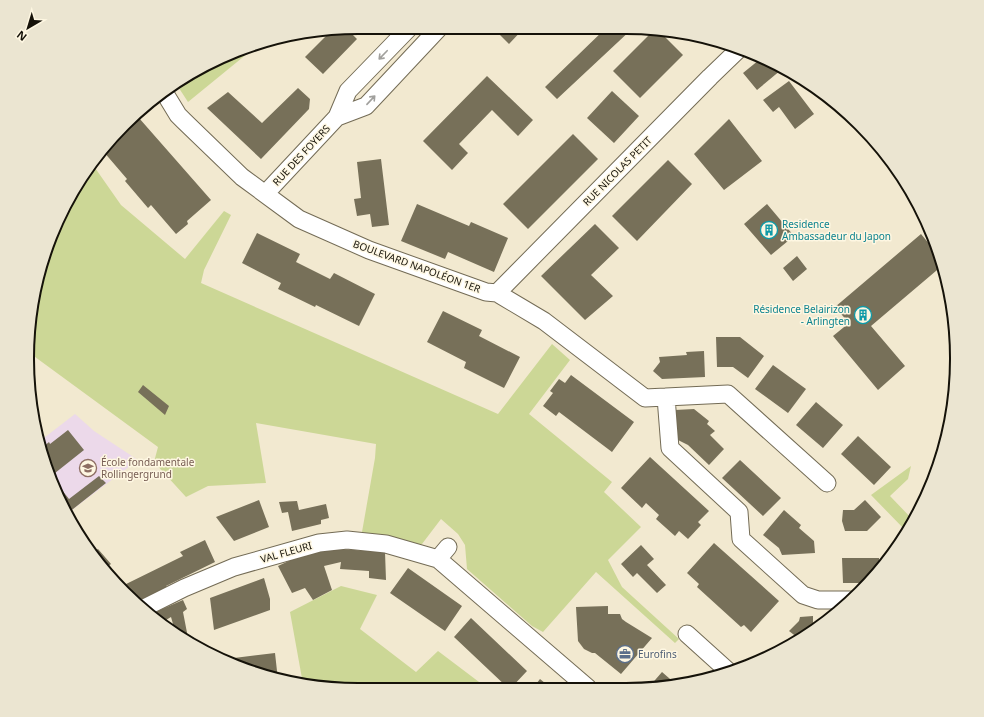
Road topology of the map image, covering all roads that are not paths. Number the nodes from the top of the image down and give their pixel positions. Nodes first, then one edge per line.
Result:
1 (403, 34) edge
2 (433, 34) edge
3 (735, 53) edge
4 (167, 97) edge
5 (337, 117) junction
6 (265, 194) junction
7 (497, 293) junction
8 (666, 397) junction
9 (827, 483) dead end
10 (841, 600) edge
11 (149, 606) edge
12 (687, 634) dead end
13 (724, 668) edge
14 (583, 683) edge

1 -> 5 street, RUE DES FOYERS
5 -> 2 street, RUE DES FOYERS
3 - 7 street, RUE NICOLAS PETIT
4 - 6 street, BOULEVARD NAPOLÉON 1ER
5 - 6 street, RUE DES FOYERS
6 - 7 street, BOULEVARD NAPOLÉON 1ER
7 - 8 street, BOULEVARD NAPOLÉON 1ER
8 - 9 street, BOULEVARD NAPOLÉON 1ER
8 - 10 street
11 - 14 street, VAL FLEURI
12 - 13 street

